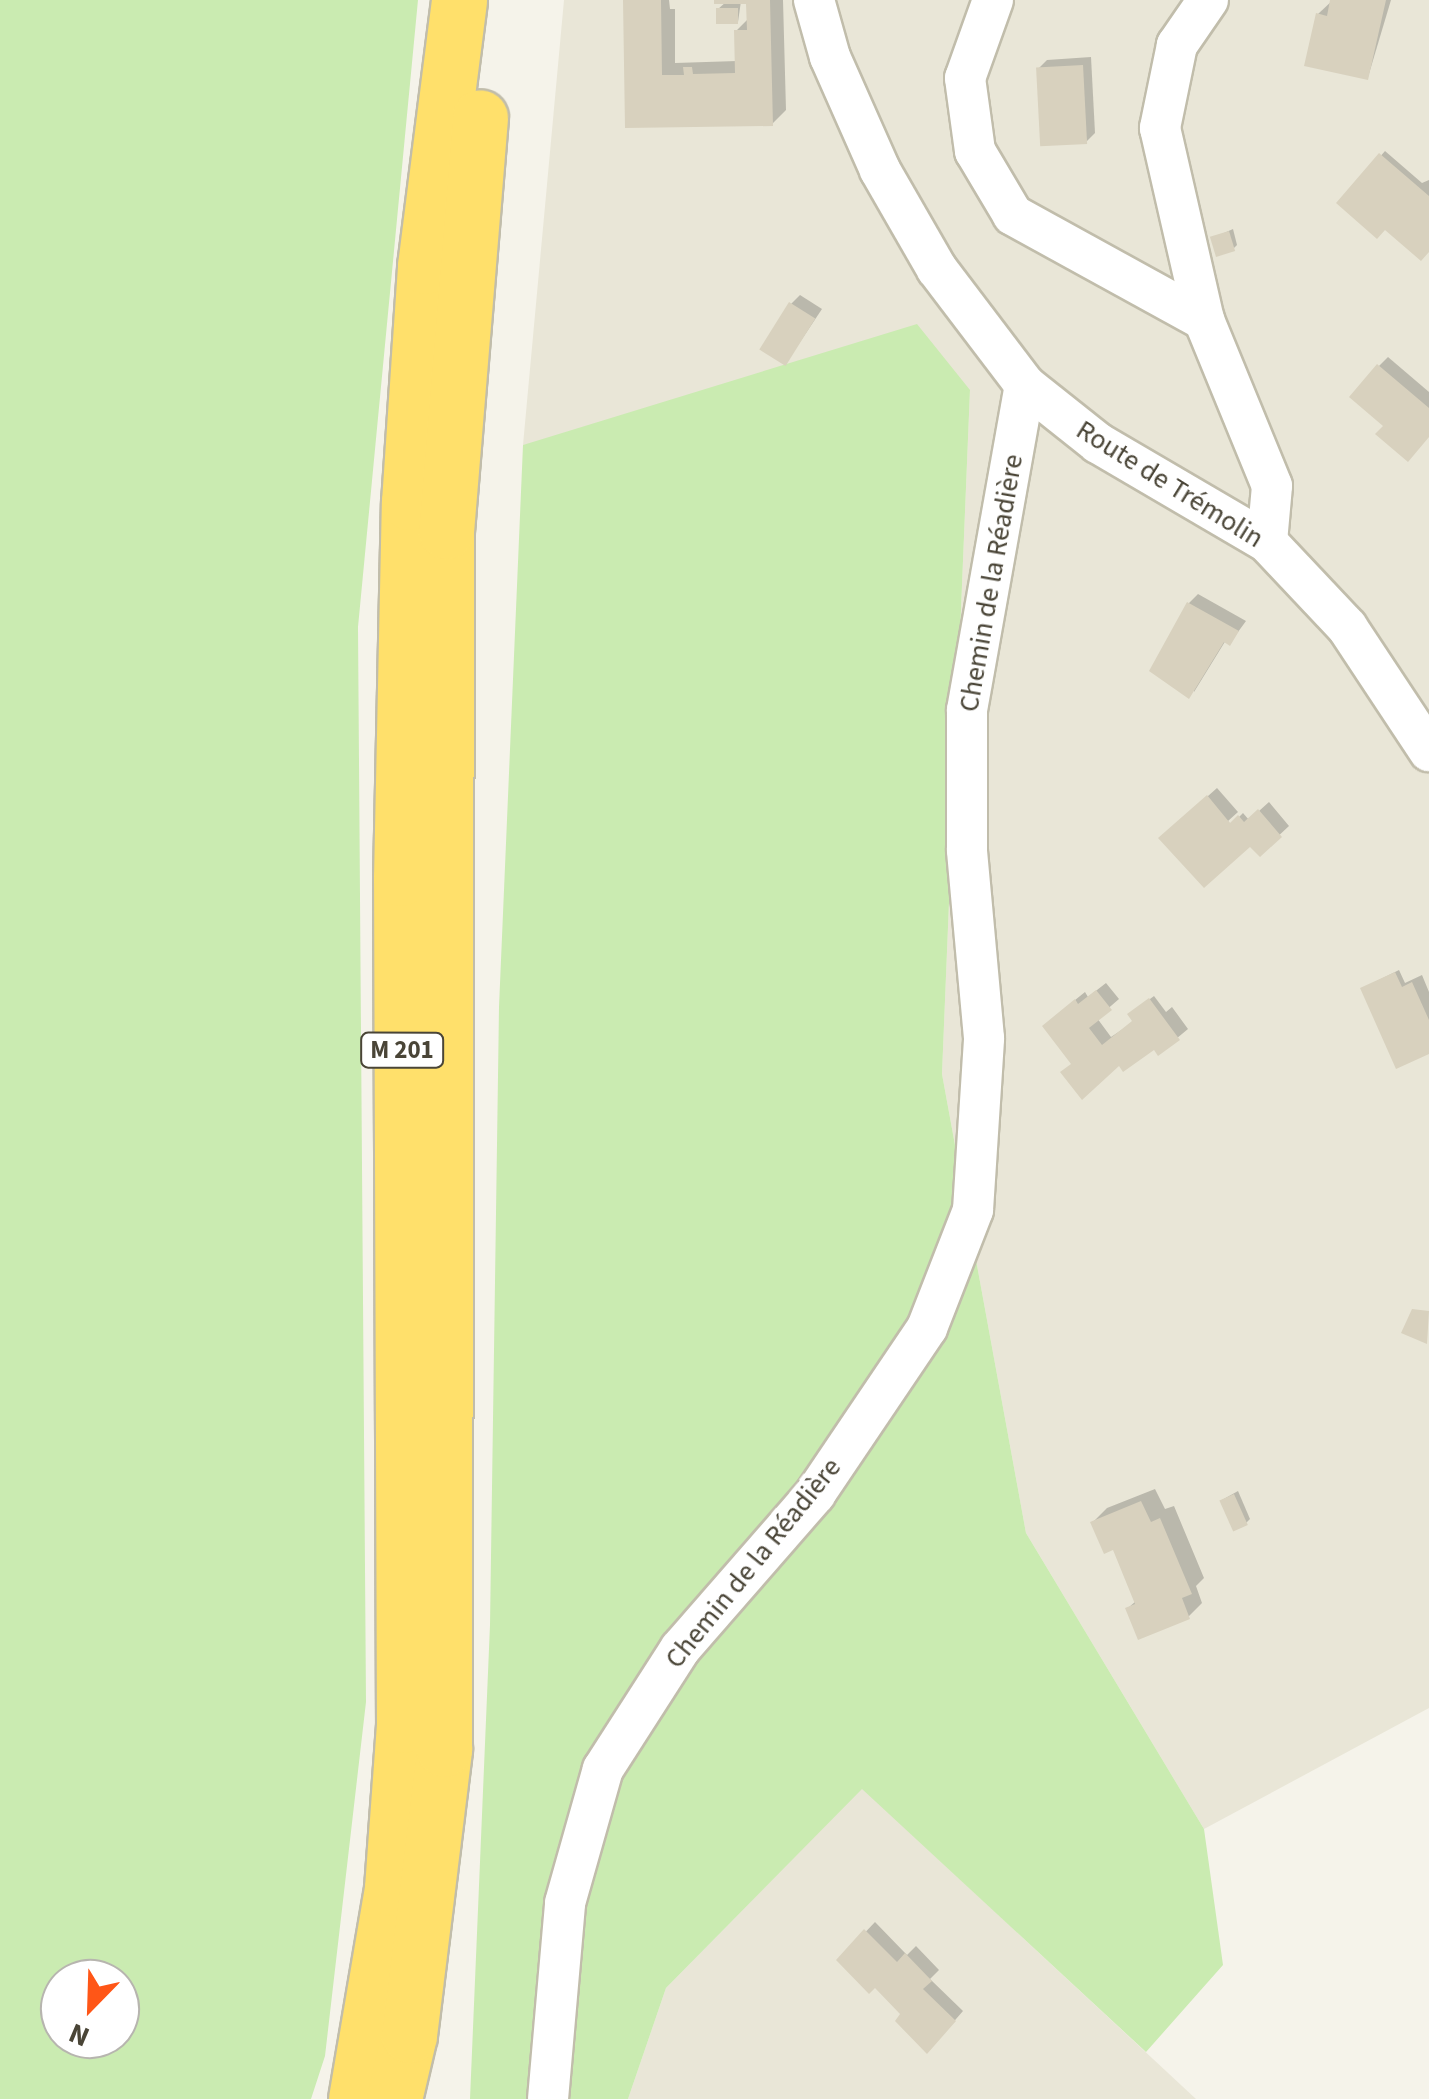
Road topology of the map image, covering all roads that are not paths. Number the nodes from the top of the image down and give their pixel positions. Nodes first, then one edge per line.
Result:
1 (460, 0) edge
2 (495, 0) edge
3 (814, 0) edge
4 (993, 0) edge
5 (1208, 0) edge
6 (1204, 320) junction
7 (1025, 385) junction
8 (1266, 542) junction
9 (1429, 751) edge
10 (356, 2099) edge
11 (394, 2099) edge
12 (548, 2099) edge

1 - 10 highway, M 201
2 - 11 highway, M 201
3 - 7 street, Route de Trémolin
4 - 6 street
5 - 6 street
6 - 8 street
7 - 8 street, Route de Trémolin
7 - 12 street, Chemin de la Réadière
8 - 9 street, Route de Trémolin

